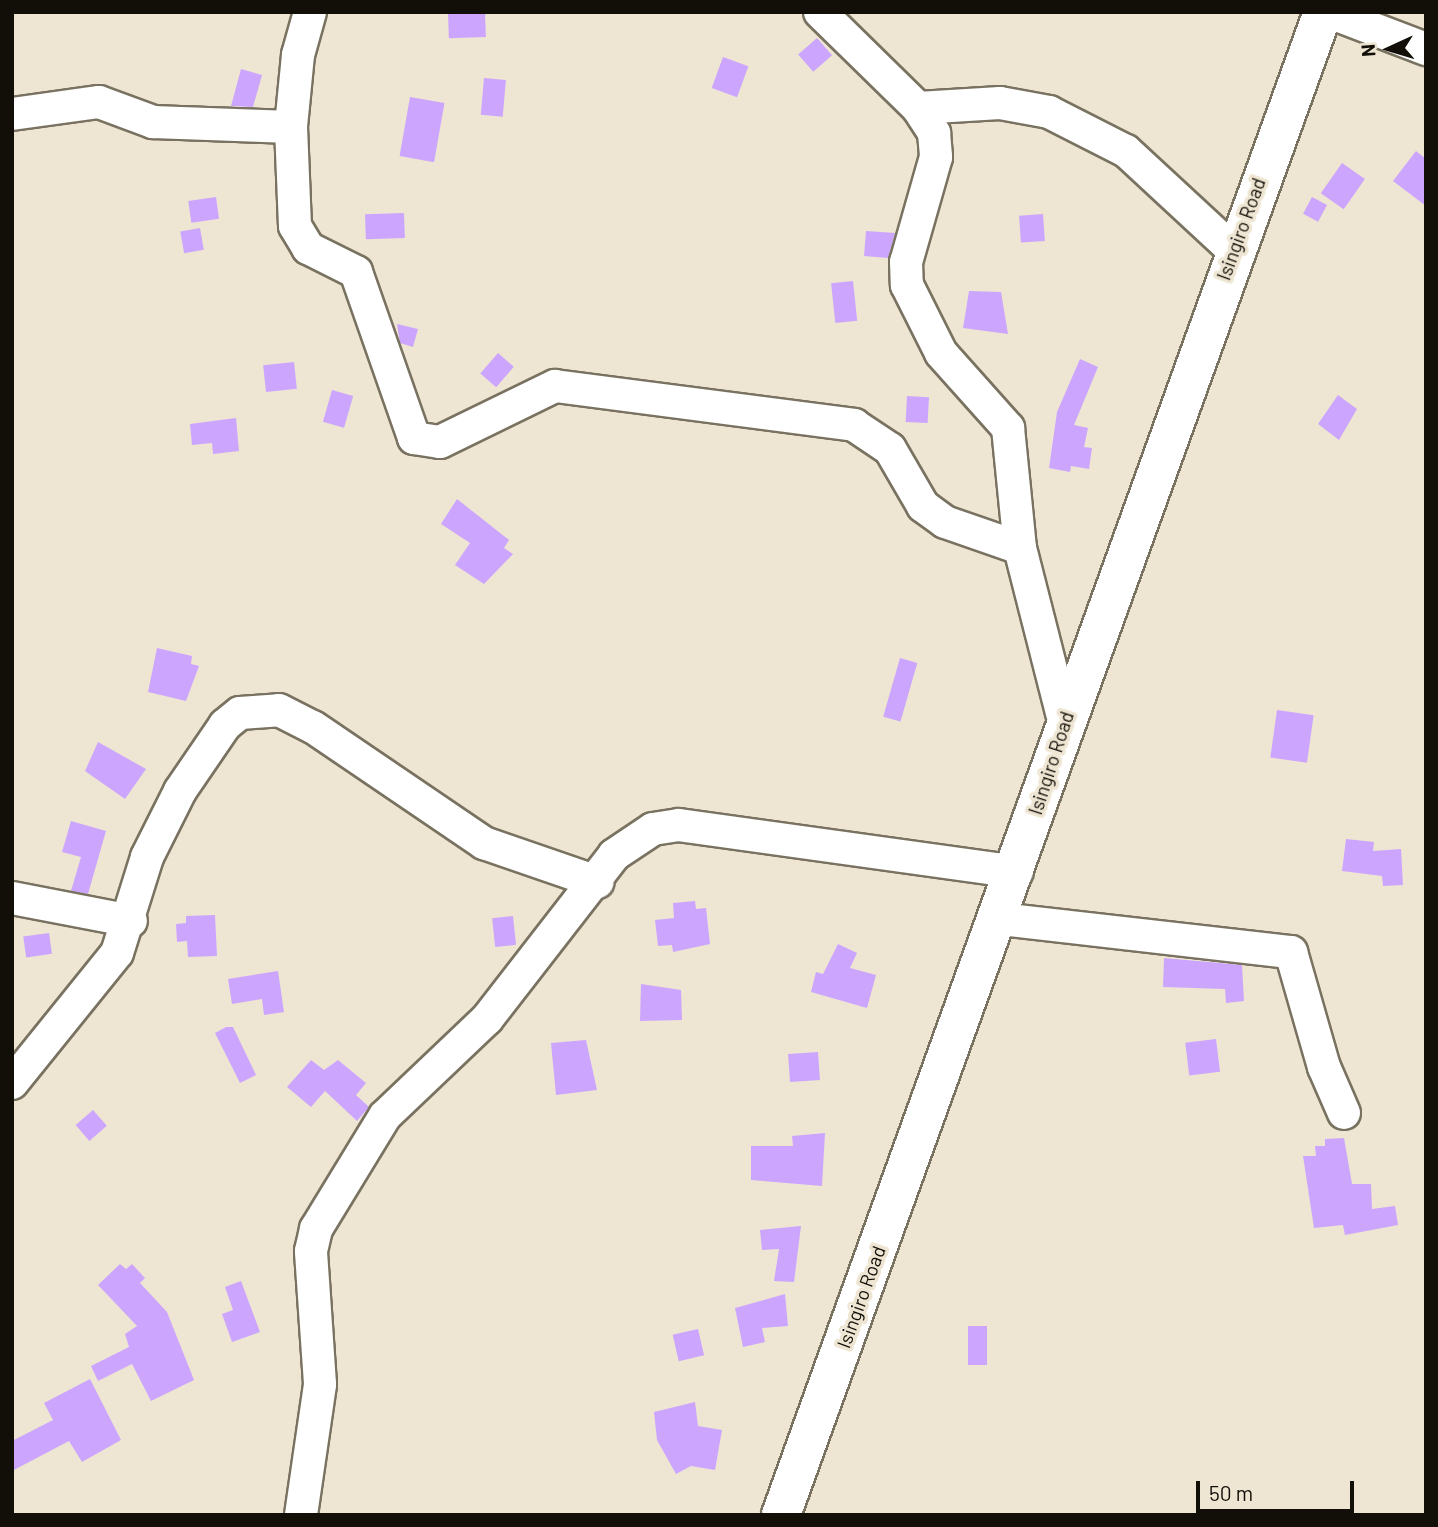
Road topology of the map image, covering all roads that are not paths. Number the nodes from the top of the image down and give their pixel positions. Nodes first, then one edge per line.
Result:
1 (310, 12) edge
2 (820, 12) edge
3 (1323, 12) edge
4 (1329, 12) edge
5 (1426, 49) edge
6 (918, 108) junction
7 (12, 114) edge
8 (292, 127) junction
9 (1233, 250) junction
10 (1020, 548) junction
11 (1064, 722) junction
12 (1017, 872) junction
13 (597, 882) junction
14 (12, 898) edge
15 (1000, 919) junction
16 (131, 920) junction
17 (12, 1083) edge
18 (1344, 1113) dead end
19 (301, 1515) edge
20 (780, 1515) edge

1 - 8 street
2 - 6 street
3 - 9 main road, Isingiro Road
4 - 5 street
6 - 9 street
6 - 10 street
7 - 8 street
8 - 10 street
9 - 11 main road, Isingiro Road
10 - 11 street
11 - 12 main road, Isingiro Road
12 - 13 street
12 - 15 main road, Isingiro Road
13 - 16 street
13 - 19 street
14 - 16 street
15 - 18 street
15 - 20 main road, Isingiro Road
16 - 17 street

